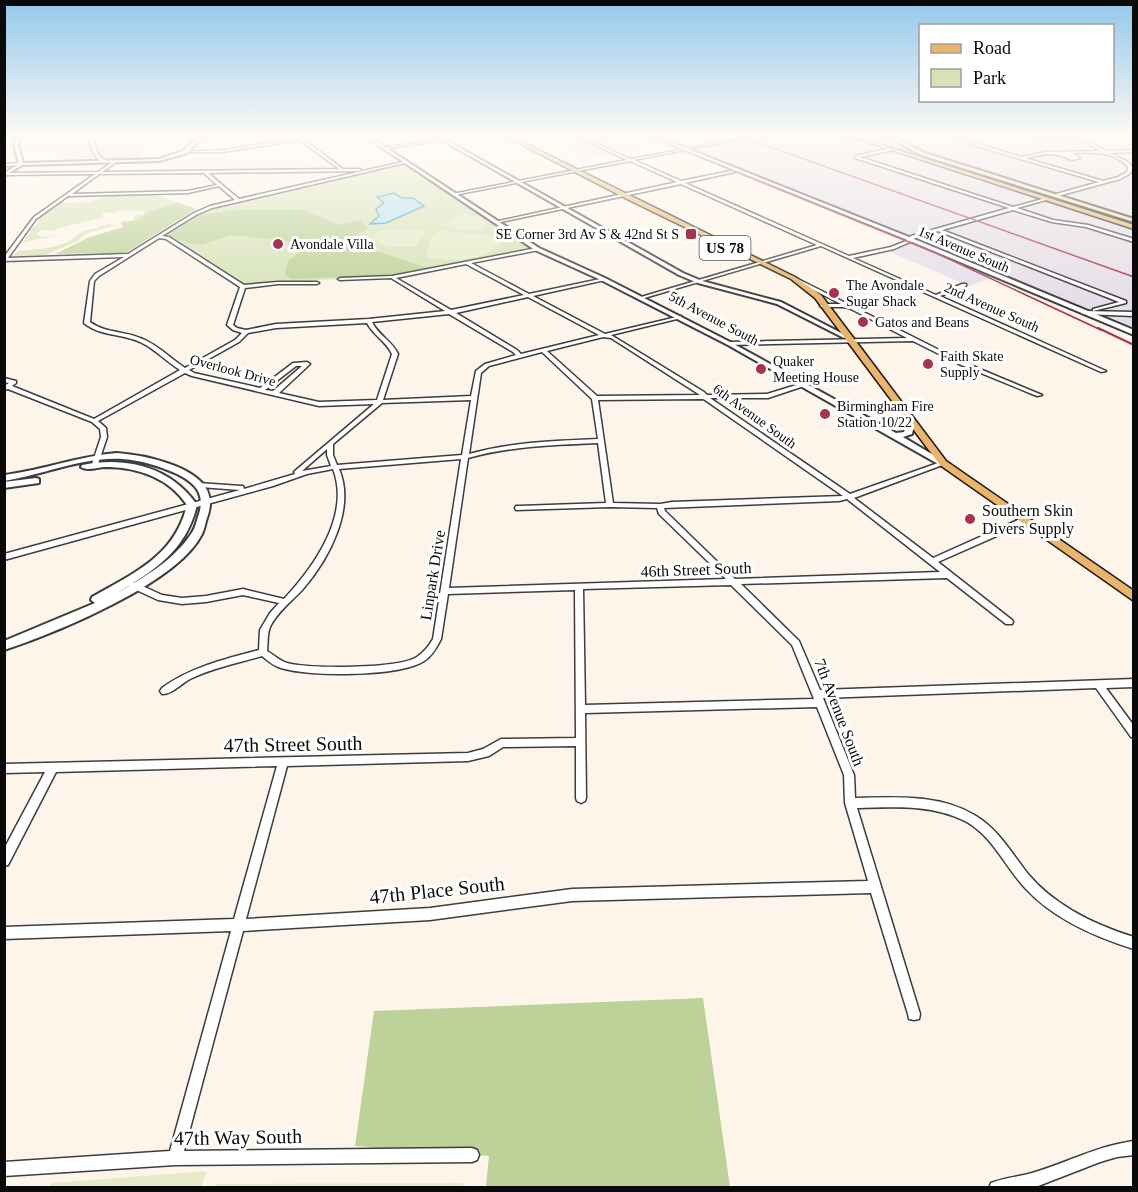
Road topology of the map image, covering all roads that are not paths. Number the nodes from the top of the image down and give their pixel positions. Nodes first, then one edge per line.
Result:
1 (74, 191) edge
2 (194, 191) edge
3 (227, 191) edge
4 (283, 191) edge
5 (449, 191) edge
6 (472, 191) edge
7 (532, 191) edge
8 (615, 191) edge
9 (645, 191) edge
10 (698, 191) edge
11 (790, 191) edge
12 (960, 191) edge
13 (1019, 191) edge
14 (1037, 191) edge
15 (1072, 191) edge
16 (454, 194) junction
17 (68, 195) junction
18 (624, 195) junction
19 (1054, 196) junction
20 (1045, 199) junction
21 (238, 201) junction
22 (563, 208) junction
23 (1013, 208) junction
24 (1134, 220) edge
25 (496, 222) junction
26 (1134, 227) edge
27 (938, 230) junction
28 (158, 237) junction
29 (912, 240) junction
30 (1134, 241) edge
31 (821, 245) junction
32 (537, 249) junction
33 (129, 255) junction
34 (849, 257) junction
35 (5, 260) edge
36 (467, 263) junction
37 (761, 264) junction
38 (787, 275) junction
39 (392, 277) junction
40 (340, 279) dead end
41 (603, 279) junction
42 (700, 282) junction
43 (317, 283) dead end
44 (964, 285) dead end
45 (243, 287) junction
46 (529, 296) junction
47 (937, 296) junction
48 (643, 298) junction
49 (823, 306) junction
50 (852, 307) junction
51 (452, 313) junction
52 (1085, 313) junction
53 (830, 314) junction
54 (1134, 314) edge
55 (679, 316) junction
56 (810, 320) junction
57 (369, 321) junction
58 (246, 332) junction
59 (1134, 333) edge
60 (605, 336) junction
61 (848, 338) junction
62 (914, 339) junction
63 (730, 344) junction
64 (543, 351) junction
65 (519, 356) junction
66 (184, 371) junction
67 (1103, 371) dead end
68 (4, 380) edge
69 (805, 384) junction
70 (7, 388) edge
71 (261, 390) junction
72 (274, 394) junction
73 (1039, 395) dead end
74 (705, 397) junction
75 (474, 398) junction
76 (595, 398) junction
77 (380, 403) junction
78 (94, 421) junction
79 (911, 422) junction
80 (892, 435) junction
81 (600, 441) junction
82 (330, 443) junction
83 (465, 457) junction
84 (97, 460) junction
85 (943, 463) junction
86 (335, 467) junction
87 (292, 477) junction
88 (4, 478) edge
89 (4, 485) edge
90 (200, 485) junction
91 (254, 489) junction
92 (849, 497) junction
93 (206, 501) junction
94 (192, 505) junction
95 (610, 505) junction
96 (660, 506) junction
97 (519, 508) dead end
98 (1023, 521) junction
99 (4, 557) edge
100 (932, 562) junction
101 (947, 575) junction
102 (732, 583) junction
103 (132, 584) junction
104 (579, 588) junction
105 (445, 591) junction
106 (1131, 592) edge
107 (286, 602) junction
108 (1009, 622) dead end
109 (4, 646) edge
110 (263, 652) junction
111 (1134, 683) edge
112 (1098, 684) junction
113 (165, 691) dead end
114 (818, 698) junction
115 (580, 709) junction
116 (1134, 734) edge
117 (580, 742) junction
118 (283, 762) junction
119 (53, 768) junction
120 (4, 769) edge
121 (581, 798) dead end
122 (850, 803) junction
123 (4, 861) edge
124 (874, 887) junction
125 (238, 925) junction
126 (4, 933) edge
127 (1134, 944) edge
128 (914, 1014) dead end
129 (1134, 1148) edge
130 (472, 1155) dead end
131 (175, 1158) junction
132 (4, 1169) edge
133 (996, 1188) edge

1 - 17 street
2 - 17 street
3 - 21 street
4 - 21 street
5 - 16 street, 5th Avenue South
6 - 16 street
7 - 22 street
8 - 18 main road, US 78
9 - 18 street
10 - 31 street, 2nd Avenue South
11 - 29 street, 1st Avenue South
12 - 23 street
13 - 20 main road
14 - 19 main road
15 - 19 street
16 - 25 street, 5th Avenue South
17 - 35 street
18 - 22 street
18 - 37 main road, US 78
19 - 24 main road
20 - 23 street
20 - 26 main road
21 - 28 street
22 - 25 street
22 - 42 street
23 - 27 street
23 - 30 street
25 - 32 street, 5th Avenue South
27 - 29 street
27 - 52 street
28 - 33 street
28 - 45 street
29 - 34 street
29 - 52 street, 1st Avenue South
31 - 34 street, 2nd Avenue South
31 - 37 street
32 - 36 street
32 - 41 street, 5th Avenue South
33 - 35 street
33 - 66 street, Overlook Drive
34 - 47 street, 2nd Avenue South
36 - 39 street
36 - 46 street, 6th Avenue South
37 - 38 main road, US 78
37 - 42 street
37 - 49 main road, US 78
38 - 49 main road, US 78
38 - 50 street
39 - 40 street
39 - 51 street
41 - 46 street
41 - 48 street, 5th Avenue South
42 - 48 street
42 - 56 street
43 - 45 street
44 - 47 street
45 - 58 street
46 - 51 street
46 - 60 street, 6th Avenue South
47 - 67 street, 2nd Avenue South
48 - 55 street, 5th Avenue South
49 - 50 street
49 - 53 main road, US 78
50 - 62 street
51 - 57 street
51 - 65 street
52 - 54 street
52 - 59 street, 1st Avenue South
53 - 56 street
53 - 61 main road, US 78
55 - 60 street
55 - 63 street, 5th Avenue South
56 - 61 street
57 - 58 street
57 - 77 street
58 - 66 street
60 - 64 street
60 - 74 street, 6th Avenue South
61 - 62 street
61 - 63 street
61 - 79 main road, US 78
62 - 73 street
63 - 69 street, 5th Avenue South
64 - 65 street
64 - 76 street
65 - 75 street, Linpark Drive
66 - 71 street, Overlook Drive
66 - 78 street
68 - 70 street
69 - 74 street
69 - 80 street, 5th Avenue South
70 - 78 street
71 - 72 street, Overlook Drive
71 - 72 street
72 - 77 street, Overlook Drive
74 - 76 street
74 - 92 street, 6th Avenue South
75 - 77 street, Overlook Drive
75 - 83 street, Linpark Drive
76 - 81 street
77 - 82 street
78 - 84 street
79 - 80 street
79 - 85 main road, US 78
80 - 85 street, 5th Avenue South
81 - 83 street
81 - 95 street
82 - 86 street
82 - 87 street
83 - 86 street
83 - 105 street, Linpark Drive
84 - 88 street
84 - 89 street
84 - 90 street
84 - 94 street
85 - 92 street
85 - 98 main road, 5th Avenue South / US 78
86 - 87 street
86 - 107 street
87 - 91 street
90 - 91 street
90 - 93 street
91 - 93 street
92 - 96 street
92 - 100 street, 6th Avenue South
93 - 94 street
93 - 103 street
94 - 99 street
94 - 103 street
95 - 96 street
95 - 97 street
96 - 102 street, 7th Avenue South
98 - 100 street
98 - 106 main road, 5th Avenue South / US 78
100 - 101 street, 6th Avenue South
101 - 102 street, 46th Street South
101 - 108 street, 6th Avenue South
102 - 104 street, 46th Street South
102 - 114 street, 7th Avenue South
103 - 107 street
103 - 109 street
104 - 105 street, 46th Street South
104 - 115 street
105 - 110 street, Linpark Drive
107 - 110 street
110 - 113 street
111 - 112 street
112 - 114 street
112 - 116 street
114 - 115 street
114 - 122 street, 7th Avenue South
115 - 117 street
117 - 118 street, 47th Street South
117 - 121 street
118 - 119 street, 47th Street South
118 - 125 street
119 - 120 street, 47th Street South
119 - 123 street
122 - 124 street, 7th Avenue South
122 - 127 street
124 - 125 street, 47th Place South
124 - 128 street, 7th Avenue South
125 - 126 street, 47th Place South
125 - 131 street
129 - 133 street
130 - 131 street, 47th Way South
131 - 132 street, 47th Way South

